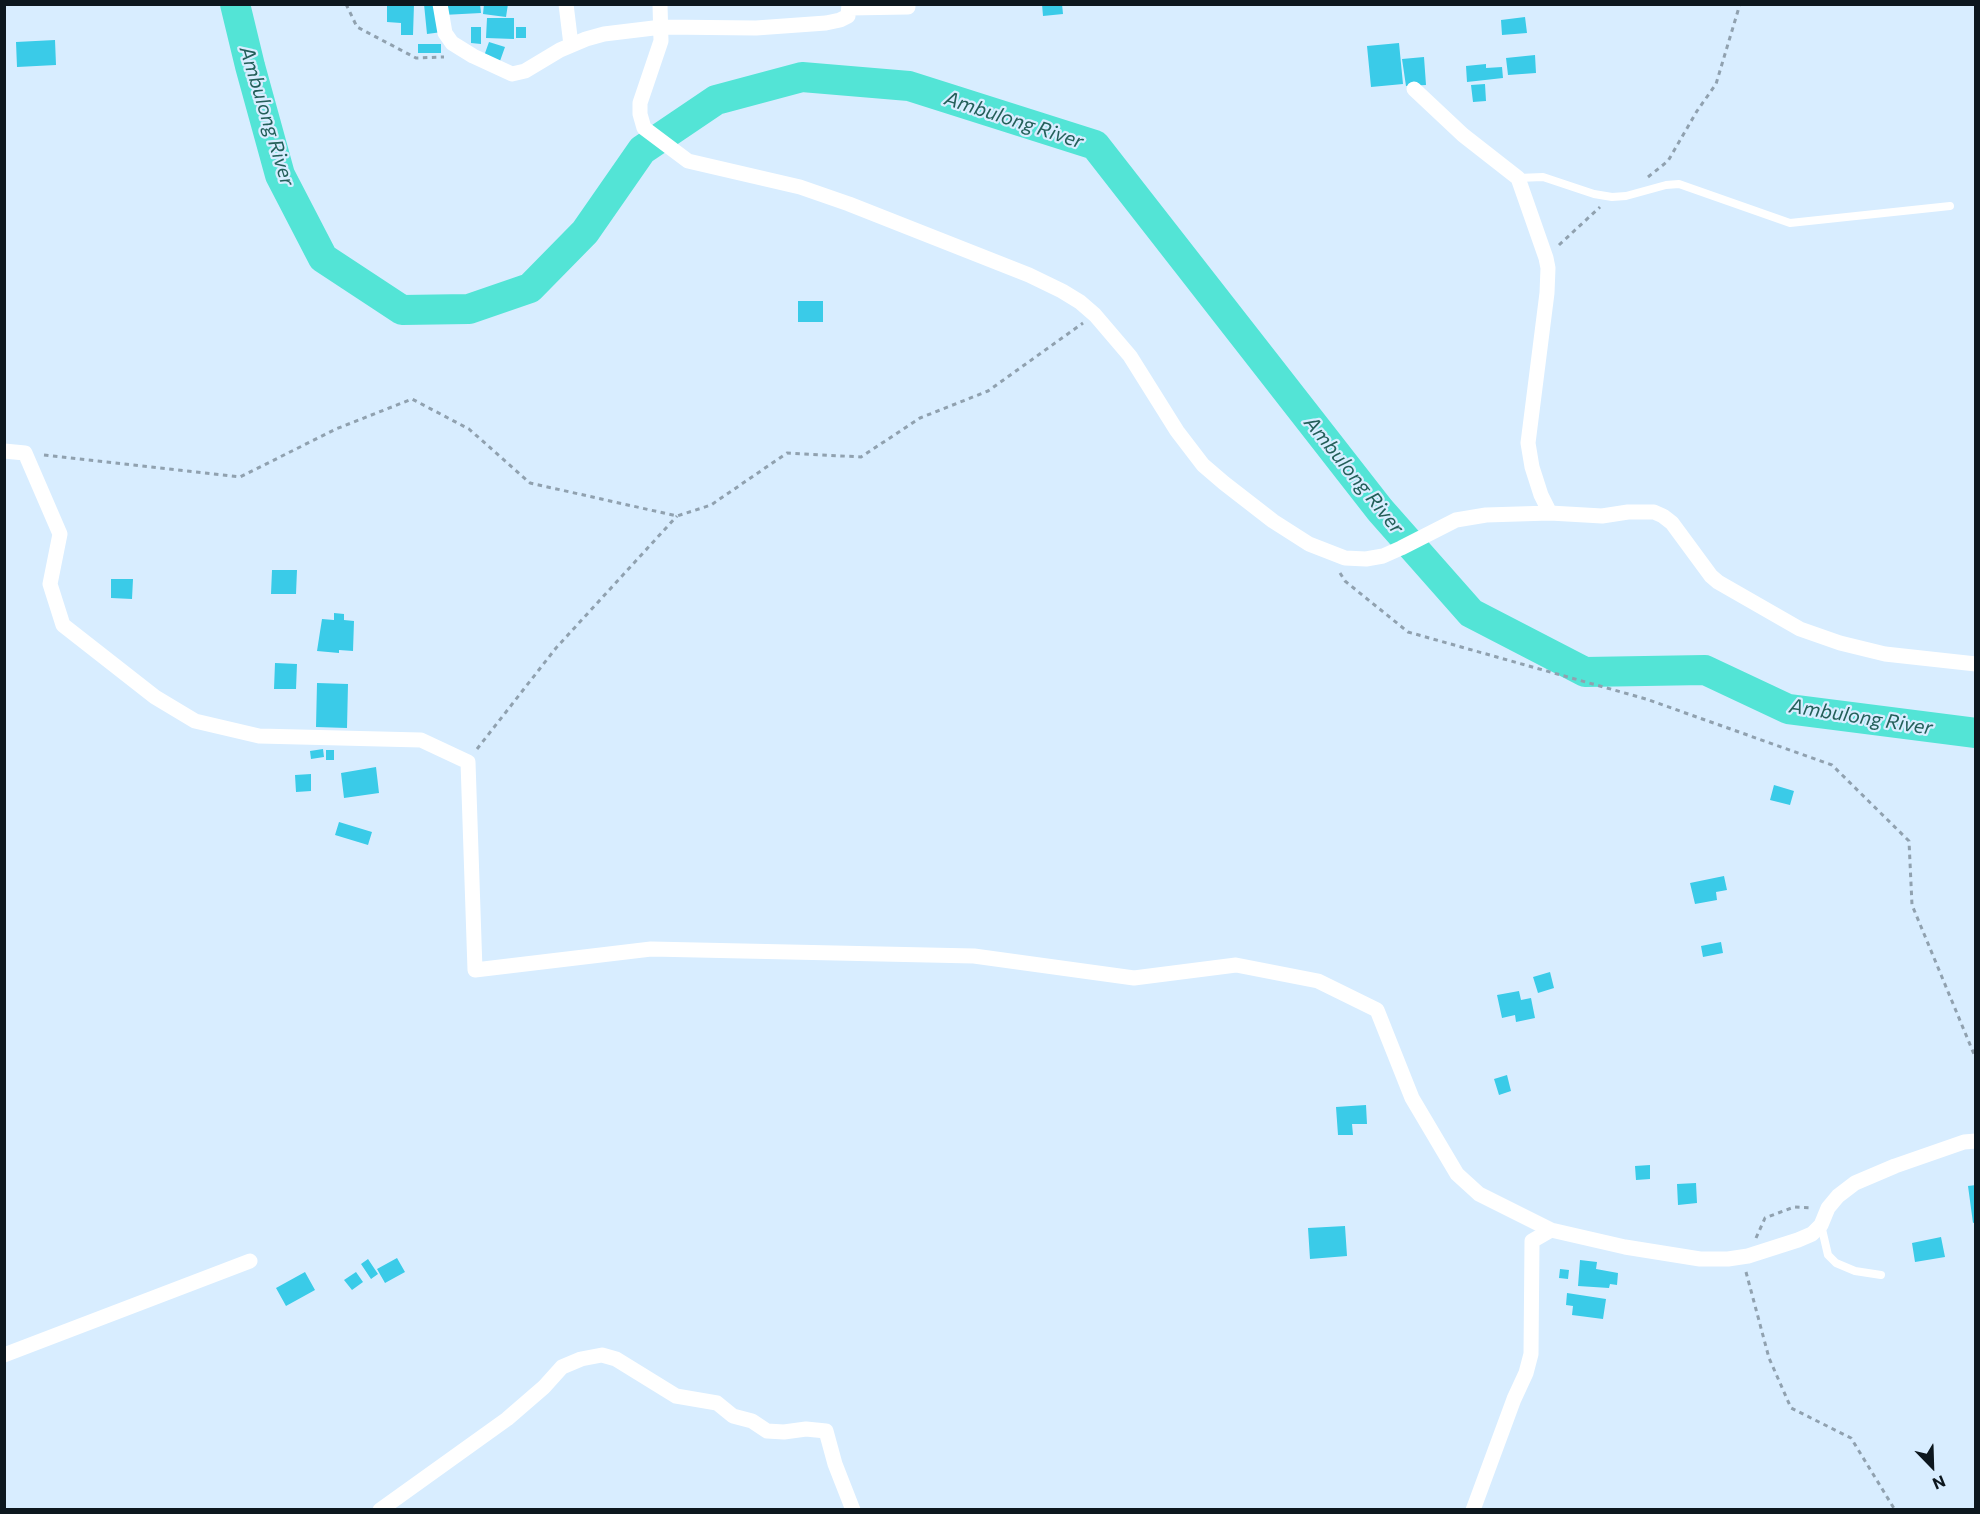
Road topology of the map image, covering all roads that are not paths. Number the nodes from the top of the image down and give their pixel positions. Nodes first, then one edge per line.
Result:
1 (441, 4) edge
2 (566, 4) edge
3 (660, 4) edge
4 (849, 6) edge
5 (908, 8) dead end
6 (662, 27) junction
7 (571, 45) junction
8 (1414, 89) dead end
9 (1518, 178) junction
10 (1950, 206) dead end
11 (4, 452) edge
12 (1550, 513) junction
13 (1976, 664) edge
14 (1976, 1141) edge
15 (1821, 1225) junction
16 (1551, 1230) junction
17 (250, 1261) dead end
18 (1881, 1275) dead end
19 (4, 1354) edge
20 (380, 1509) edge
21 (854, 1509) edge
22 (1473, 1509) edge

1 - 7 street
2 - 7 street
3 - 6 street
4 - 5 street
4 - 6 street
6 - 7 street
6 - 12 street
8 - 9 street
9 - 10 lane
9 - 12 street
11 - 16 street
12 - 13 street
14 - 15 street
15 - 16 street
15 - 18 lane
16 - 22 street
17 - 19 street
20 - 21 street

